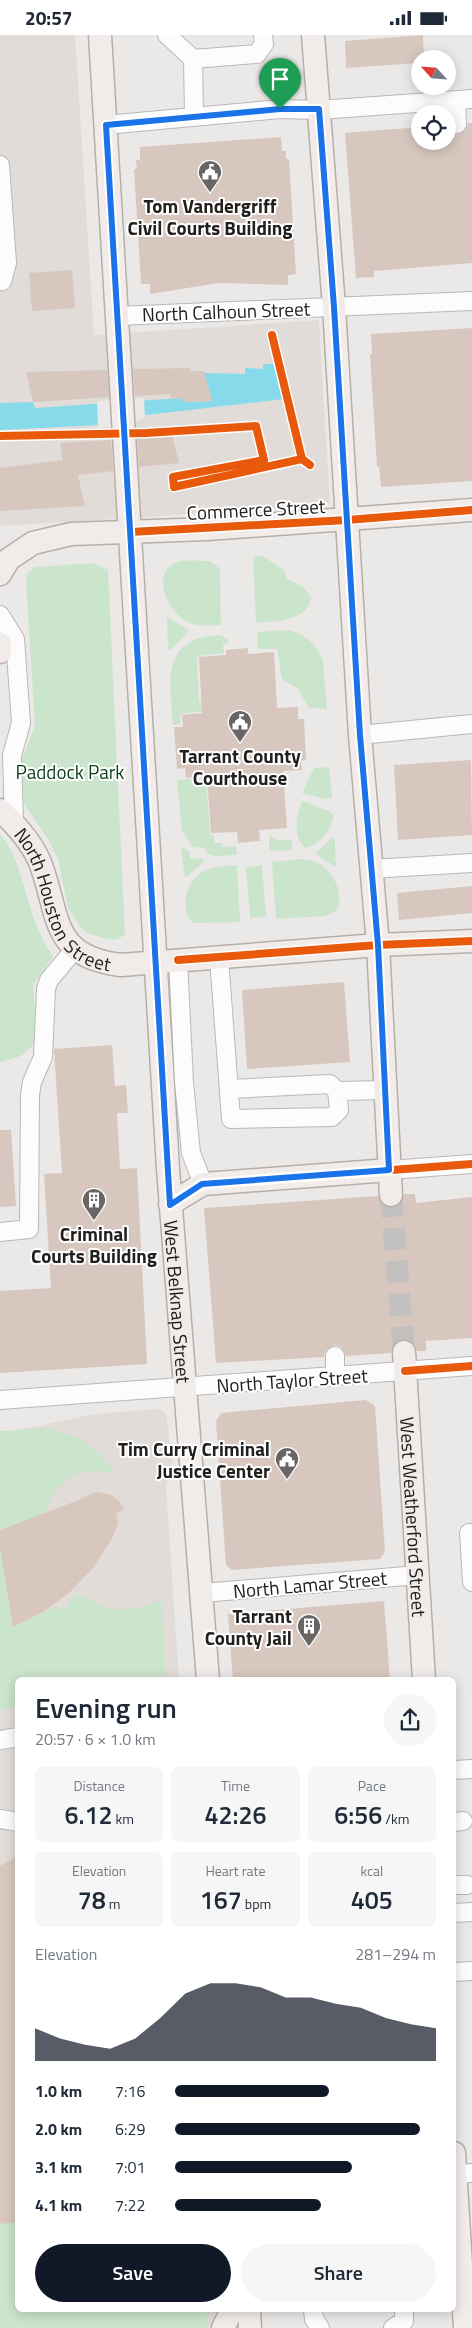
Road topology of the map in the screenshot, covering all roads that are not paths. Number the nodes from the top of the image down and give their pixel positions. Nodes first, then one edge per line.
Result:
1 (100, 35) edge
2 (168, 35) edge
3 (263, 35) edge
4 (314, 35) edge
5 (193, 59) junction
6 (464, 99) edge
7 (319, 109) junction
8 (194, 117) junction
9 (457, 124) dead end
10 (106, 125) junction
11 (0, 165) edge
12 (0, 281) edge
13 (472, 301) edge
14 (334, 307) junction
15 (117, 316) junction
16 (472, 510) edge
17 (347, 520) junction
18 (130, 532) junction
19 (0, 574) edge
20 (0, 615) edge
21 (0, 644) edge
22 (0, 652) edge
23 (472, 724) edge
24 (360, 735) junction
25 (7, 816) edge
26 (472, 863) edge
27 (370, 869) junction
28 (472, 941) edge
29 (378, 945) junction
30 (75, 949) junction
31 (219, 957) junction
32 (178, 959) junction
33 (155, 961) junction
34 (230, 1089) junction
35 (385, 1090) junction
36 (337, 1091) junction
37 (472, 1164) edge
38 (389, 1170) junction
39 (202, 1184) junction
40 (391, 1195) tunnel mouth
41 (170, 1205) junction
42 (0, 1232) edge
43 (335, 1356) dead end
44 (404, 1361) junction
45 (472, 1367) edge
46 (335, 1376) junction
47 (186, 1388) junction
48 (0, 1400) edge
49 (469, 1533) dead end
50 (418, 1575) junction
51 (472, 1582) edge
52 (202, 1593) junction
53 (208, 1677) edge
54 (424, 1677) edge
55 (15, 1738) edge
56 (0, 1740) edge
57 (472, 1769) edge
58 (456, 1770) edge
59 (0, 1819) edge
60 (15, 1822) edge
61 (472, 1912) edge
62 (456, 1913) edge
63 (472, 1971) edge
64 (456, 1972) edge
65 (459, 2169) edge
66 (458, 2285) edge
67 (231, 2312) edge
68 (249, 2312) edge
69 (313, 2312) edge
70 (404, 2312) edge
71 (223, 2328) edge
72 (250, 2328) edge
73 (320, 2328) edge
74 (393, 2328) edge
75 (465, 2328) edge

1 - 10 main road, West Belknap Street
2 - 5 street
3 - 5 street
4 - 7 main road
5 - 8 street
6 - 7 street
6 - 9 street
7 - 8 street
7 - 14 main road
8 - 10 street
10 - 15 main road, West Belknap Street
11 - 12 street
13 - 14 street, North Calhoun Street
14 - 15 street, North Calhoun Street
14 - 17 main road
15 - 18 main road, West Belknap Street
16 - 17 main road, Commerce Street
17 - 18 main road, Commerce Street
17 - 24 main road
18 - 19 main road, Commerce Street
18 - 33 main road, West Belknap Street
20 - 25 street
21 - 22 main road
23 - 24 street
24 - 27 main road
25 - 30 main road, North Houston Street
26 - 27 street
27 - 29 main road
28 - 29 main road, North Houston Street
29 - 31 main road, North Houston Street
29 - 35 main road
30 - 33 main road, North Houston Street
30 - 42 street
31 - 32 main road, North Houston Street
31 - 34 street
32 - 33 main road, North Houston Street
32 - 39 street
33 - 41 main road, West Belknap Street
34 - 36 street
34 - 36 street
35 - 36 street
35 - 38 main road
37 - 38 street
38 - 39 main road
38 - 40 main road
39 - 41 main road
41 - 47 main road, West Belknap Street
43 - 46 street
44 - 45 street, North Taylor Street
44 - 46 street, North Taylor Street
44 - 50 main road, West Weatherford Street
46 - 47 street, North Taylor Street
47 - 48 street, North Taylor Street
47 - 52 main road, West Belknap Street
49 - 51 street
50 - 52 street, North Lamar Street
50 - 54 main road, West Weatherford Street
52 - 53 main road, West Belknap Street
55 - 56 street
57 - 58 street
59 - 60 street
61 - 62 street
63 - 64 street
65 - 66 main road
66 - 75 main road
67 - 71 main road
68 - 72 main road
69 - 73 street
70 - 74 street

